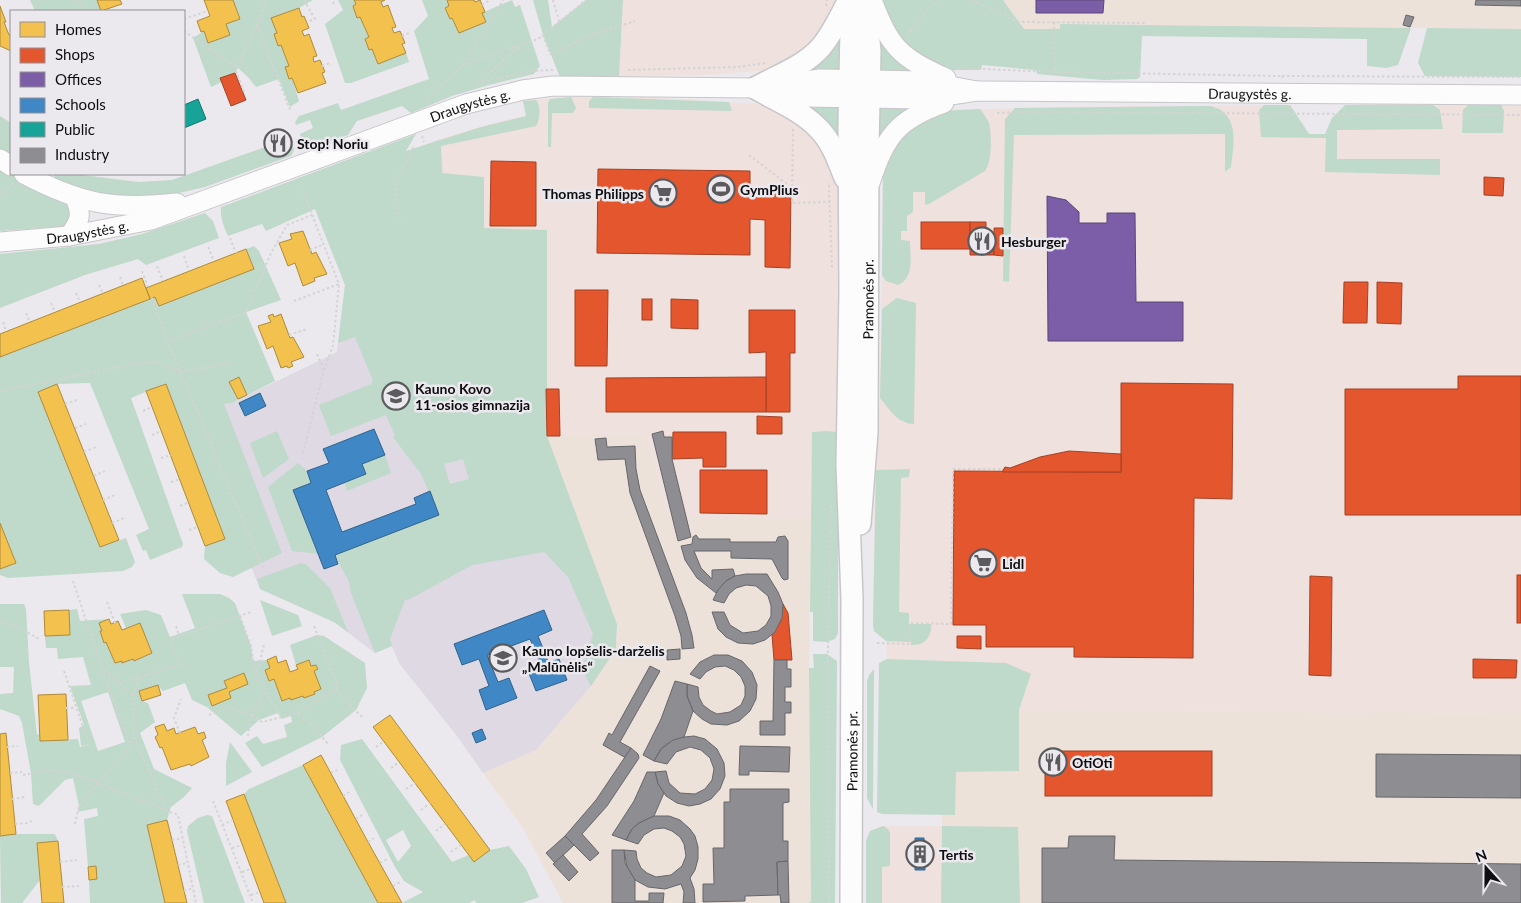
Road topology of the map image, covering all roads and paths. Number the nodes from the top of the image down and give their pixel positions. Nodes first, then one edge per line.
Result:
1 (77, 0) edge
2 (264, 0) edge
3 (304, 0) edge
4 (335, 0) edge
5 (490, 0) edge
6 (503, 0) edge
7 (553, 0) edge
8 (586, 0) edge
9 (848, 0) edge
10 (856, 0) edge
11 (865, 0) edge
12 (872, 0) edge
13 (937, 0) edge
14 (972, 0) edge
15 (333, 4) dead end
16 (482, 5) dead end
17 (80, 7) junction
18 (79, 10) edge
19 (83, 10) edge
20 (208, 11) dead end
21 (185, 19) edge
22 (559, 21) junction
23 (635, 21) dead end
24 (307, 22) dead end
25 (1054, 22) junction
26 (1146, 23) dead end
27 (257, 25) junction
28 (185, 32) edge
29 (409, 33) dead end
30 (543, 35) junction
31 (402, 36) dead end
32 (904, 41) dead end
33 (523, 44) junction
34 (330, 63) dead end
35 (769, 63) dead end
36 (463, 64) junction
37 (322, 66) dead end
38 (952, 66) dead end
39 (238, 68) junction
40 (556, 70) dead end
41 (620, 70) dead end
42 (1055, 72) junction
43 (1521, 77) edge
44 (1282, 84) junction
45 (755, 88) junction
46 (860, 89) junction
47 (977, 91) junction
48 (244, 92) dead end
49 (1521, 95) edge
50 (428, 99) dead end
51 (292, 112) dead end
52 (1282, 113) junction
53 (997, 114) dead end
54 (1521, 115) edge
55 (793, 122) dead end
56 (414, 146) dead end
57 (749, 155) dead end
58 (26, 175) edge
59 (848, 186) junction
60 (792, 188) junction
61 (302, 189) dead end
62 (75, 197) junction
63 (200, 201) junction
64 (830, 202) junction
65 (312, 215) junction
66 (400, 220) dead end
67 (70, 236) junction
68 (230, 238) dead end
69 (0, 242) edge
70 (324, 244) junction
71 (208, 246) dead end
72 (310, 250) dead end
73 (236, 253) dead end
74 (184, 256) dead end
75 (214, 261) dead end
76 (158, 266) dead end
77 (189, 271) dead end
78 (832, 271) dead end
79 (142, 272) dead end
80 (120, 277) dead end
81 (163, 281) dead end
82 (339, 284) junction
83 (99, 285) dead end
84 (124, 286) dead end
85 (148, 287) dead end
86 (76, 294) dead end
87 (103, 294) dead end
88 (152, 298) dead end
89 (294, 301) dead end
90 (80, 302) dead end
91 (51, 303) dead end
92 (55, 312) dead end
93 (26, 313) dead end
94 (3, 322) dead end
95 (30, 322) dead end
96 (307, 329) dead end
97 (6, 331) dead end
98 (289, 335) dead end
99 (168, 342) junction
100 (317, 354) dead end
101 (228, 362) dead end
102 (324, 370) junction
103 (179, 371) junction
104 (0, 391) edge
105 (77, 400) dead end
106 (66, 404) dead end
107 (152, 407) dead end
108 (143, 411) dead end
109 (86, 424) dead end
110 (75, 428) dead end
111 (161, 431) dead end
112 (152, 435) dead end
113 (96, 447) dead end
114 (84, 452) dead end
115 (303, 454) dead end
116 (170, 455) dead end
117 (161, 458) dead end
118 (1003, 469) dead end
119 (105, 471) dead end
120 (94, 476) dead end
121 (180, 479) dead end
122 (171, 482) dead end
123 (115, 495) dead end
124 (103, 500) dead end
125 (189, 502) dead end
126 (831, 503) dead end
127 (180, 506) dead end
128 (124, 518) dead end
129 (112, 523) dead end
130 (198, 527) dead end
131 (189, 530) dead end
132 (263, 568) dead end
133 (72, 581) dead end
134 (107, 602) dead end
135 (251, 612) dead end
136 (240, 616) junction
137 (0, 621) edge
138 (115, 623) dead end
139 (176, 626) dead end
140 (314, 626) dead end
141 (180, 636) junction
142 (39, 639) dead end
143 (877, 643) dead end
144 (264, 645) dead end
145 (102, 668) junction
146 (64, 671) dead end
147 (256, 675) junction
148 (138, 677) junction
149 (120, 683) junction
150 (336, 690) junction
151 (266, 692) junction
152 (134, 697) junction
153 (181, 699) dead end
154 (66, 708) dead end
155 (76, 708) junction
156 (298, 713) junction
157 (209, 715) dead end
158 (251, 715) junction
159 (280, 717) junction
160 (362, 718) dead end
161 (180, 733) dead end
162 (248, 736) dead end
163 (134, 737) junction
164 (384, 741) dead end
165 (88, 742) dead end
166 (130, 743) junction
167 (328, 744) dead end
168 (18, 746) dead end
169 (7, 747) dead end
170 (376, 747) dead end
171 (399, 762) dead end
172 (391, 768) dead end
173 (336, 770) dead end
174 (10, 773) dead end
175 (331, 773) dead end
176 (99, 783) junction
177 (415, 783) dead end
178 (406, 789) dead end
179 (349, 792) dead end
180 (343, 796) dead end
181 (26, 797) dead end
182 (12, 799) dead end
183 (213, 801) dead end
184 (430, 803) dead end
185 (166, 809) junction
186 (421, 810) dead end
187 (362, 815) dead end
188 (356, 819) dead end
189 (34, 820) dead end
190 (233, 820) dead end
191 (15, 824) dead end
192 (75, 824) dead end
193 (445, 824) dead end
194 (222, 825) junction
195 (436, 831) dead end
196 (183, 838) junction
197 (374, 838) dead end
198 (172, 840) dead end
199 (368, 842) dead end
200 (242, 845) dead end
201 (461, 845) dead end
202 (232, 848) junction
203 (451, 852) dead end
204 (386, 859) dead end
205 (78, 860) dead end
206 (60, 862) dead end
207 (188, 862) junction
208 (380, 863) dead end
209 (178, 865) dead end
210 (251, 869) dead end
211 (241, 873) junction
212 (400, 882) dead end
213 (79, 886) dead end
214 (392, 886) dead end
215 (62, 888) dead end
216 (194, 888) junction
217 (184, 891) dead end
218 (260, 892) dead end
219 (250, 896) junction
220 (196, 903) edge
221 (253, 903) edge
222 (829, 903) edge
223 (851, 903) edge

1 - 17 path
2 - 27 path
3 - 24 path
4 - 15 path
5 - 16 path
6 - 36 path
7 - 22 path
8 - 22 path
9 - 45 main road
10 - 46 main road, Pramonės pr.
11 - 46 main road, Pramonės pr.
12 - 47 main road
13 - 32 path
14 - 25 path
17 - 18 path
17 - 19 path
20 - 21 path
22 - 30 path
23 - 30 path
25 - 26 path
25 - 42 path
27 - 39 path
27 - 51 path
28 - 39 path
29 - 31 path
30 - 33 path
33 - 36 path
33 - 40 path
34 - 37 path
35 - 41 path
36 - 50 path
38 - 42 path
39 - 48 path
42 - 44 path
43 - 44 path
44 - 47 main road, Draugystės g.
44 - 49 main road, Draugystės g.
44 - 52 path
45 - 46 main road, Draugystės g.
45 - 59 main road
45 - 63 main road, Draugystės g.
46 - 47 main road, Draugystės g.
46 - 59 main road, Pramonės pr.
47 - 59 main road
52 - 53 path
52 - 54 path
55 - 60 path
56 - 66 path
57 - 60 path
58 - 62 main road, Draugystės g.
59 - 64 path
59 - 223 main road, Pramonės pr.
60 - 64 path
61 - 65 path
62 - 63 main road, Draugystės g.
62 - 67 main road
63 - 67 main road, Draugystės g.
64 - 78 path
65 - 70 path
65 - 99 path
67 - 69 main road, Draugystės g.
68 - 73 path
70 - 72 path
70 - 82 path
71 - 75 path
74 - 77 path
76 - 81 path
79 - 85 path
80 - 84 path
82 - 89 path
82 - 102 path
83 - 87 path
86 - 90 path
88 - 99 path
91 - 92 path
93 - 95 path
94 - 97 path
96 - 98 path
99 - 103 path
100 - 102 path
101 - 103 path
102 - 115 path
103 - 104 path
103 - 132 path
105 - 106 path
107 - 108 path
109 - 110 path
111 - 112 path
113 - 114 path
116 - 117 path
118 - 143 path
119 - 120 path
121 - 122 path
123 - 124 path
125 - 127 path
126 - 222 path
128 - 129 path
130 - 131 path
133 - 145 path
134 - 138 path
135 - 136 path
136 - 141 path
136 - 147 path
137 - 142 path
139 - 141 path
140 - 150 path
141 - 148 path
144 - 147 path
145 - 149 path
145 - 166 path
146 - 155 path
147 - 151 path
148 - 149 path
148 - 152 path
149 - 152 path
150 - 156 path
150 - 160 path
151 - 158 path
151 - 159 path
152 - 163 path
153 - 161 path
154 - 155 path
155 - 165 path
156 - 159 path
156 - 167 path
157 - 158 path
158 - 159 path
158 - 162 path
163 - 166 path
163 - 185 path
164 - 170 path
166 - 176 path
168 - 169 path
171 - 172 path
173 - 175 path
174 - 176 path
176 - 185 path
176 - 192 path
177 - 178 path
179 - 180 path
181 - 182 path
183 - 194 path
184 - 186 path
185 - 196 path
187 - 188 path
189 - 191 path
190 - 194 path
193 - 195 path
194 - 202 path
196 - 198 path
196 - 207 path
197 - 199 path
200 - 202 path
201 - 203 path
202 - 211 path
204 - 208 path
205 - 206 path
207 - 209 path
207 - 216 path
210 - 211 path
211 - 219 path
212 - 214 path
213 - 215 path
216 - 217 path
216 - 220 path
218 - 219 path
219 - 221 path

